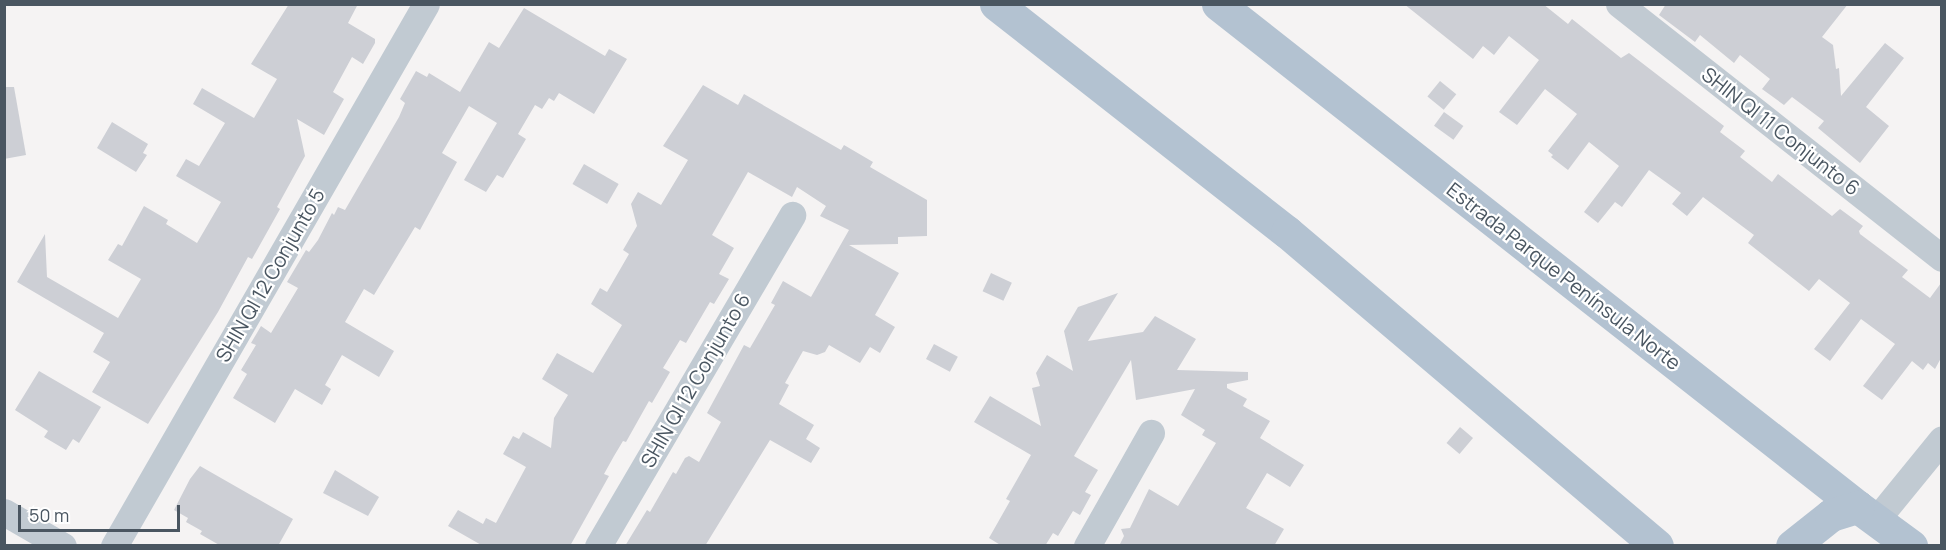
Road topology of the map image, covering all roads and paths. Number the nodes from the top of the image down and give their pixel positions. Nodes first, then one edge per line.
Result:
1 (426, 4) edge
2 (996, 4) edge
3 (1218, 4) edge
4 (1619, 4) edge
5 (792, 215) dead end
6 (1941, 258) edge
7 (1151, 433) dead end
8 (1941, 439) edge
9 (4, 512) edge
10 (1867, 514) junction
11 (63, 546) edge
12 (114, 546) edge
13 (598, 546) edge
14 (1087, 546) edge
15 (1657, 546) edge
16 (1792, 546) edge
17 (1911, 546) edge

1 - 12 street, SHIN QI 12 Conjunto 5
2 - 15 main road
3 - 10 main road, Estrada Parque Península Norte
4 - 6 street, SHIN QI 11 Conjunto 6
5 - 13 street, SHIN QI 12 Conjunto 6
7 - 14 street
8 - 10 street
9 - 11 street
10 - 16 main road
10 - 17 main road, Estrada Parque Península Norte

